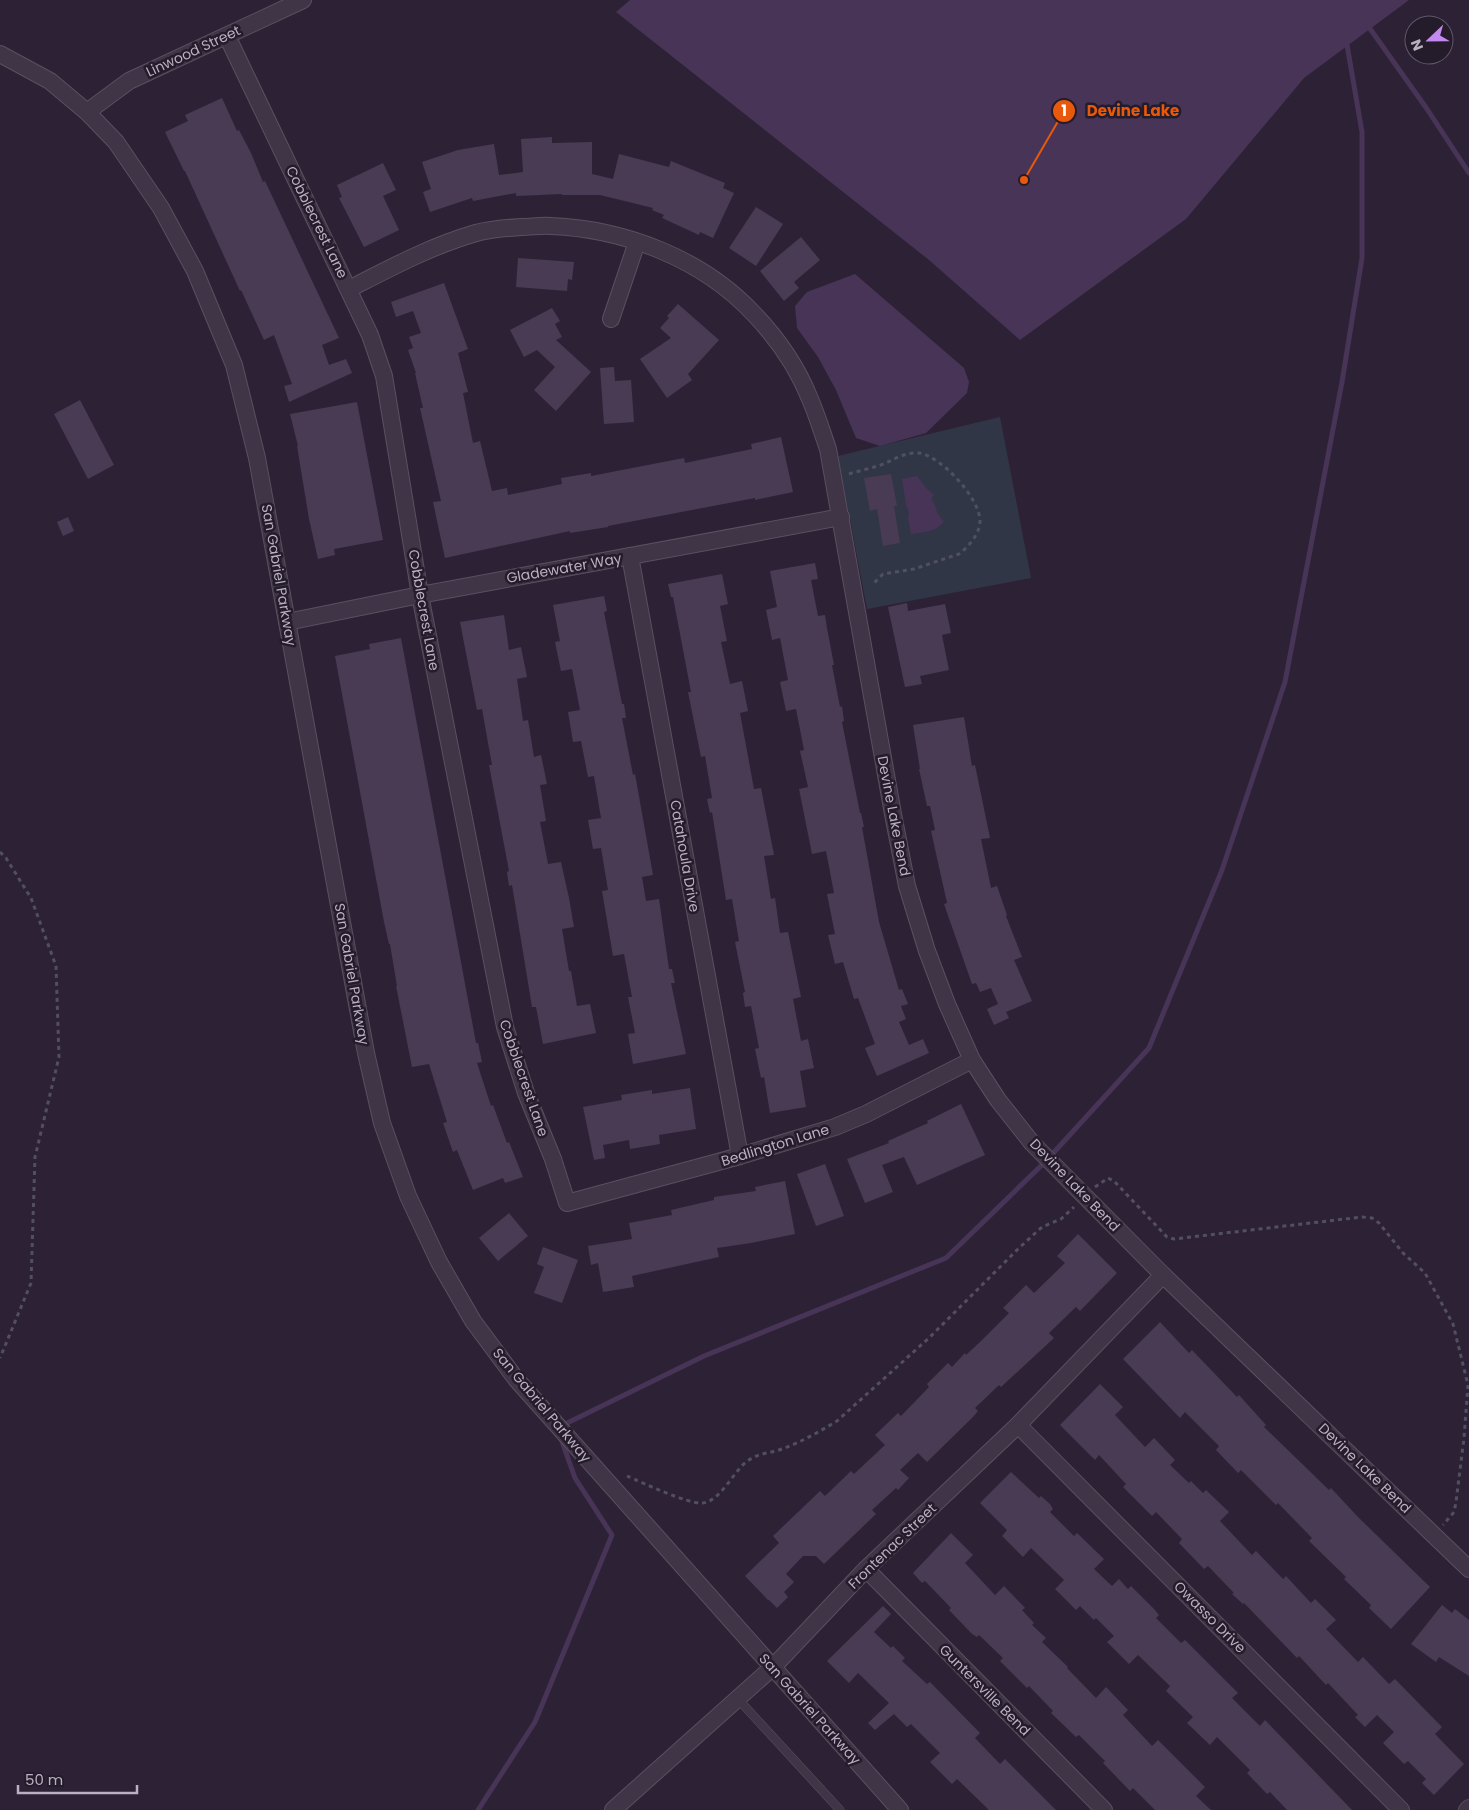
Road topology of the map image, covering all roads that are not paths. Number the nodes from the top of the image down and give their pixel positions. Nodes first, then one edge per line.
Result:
1 (303, 0) edge
2 (227, 36) junction
3 (0, 54) edge
4 (87, 112) junction
5 (637, 242) junction
6 (348, 289) junction
7 (611, 319) dead end
8 (841, 517) junction
9 (630, 556) junction
10 (420, 595) junction
11 (287, 622) junction
12 (972, 1060) junction
13 (740, 1156) junction
14 (567, 1203) joint
15 (1163, 1275) junction
16 (1018, 1425) junction
17 (866, 1569) junction
18 (1469, 1569) edge
19 (773, 1667) junction
20 (738, 1699) junction
21 (614, 1810) edge
22 (840, 1810) edge
23 (900, 1810) edge
24 (1104, 1810) edge
25 (1401, 1810) edge

1 - 2 street, Linwood Street
2 - 4 street, Linwood Street
2 - 6 street, Cobblecrest Lane
3 - 4 street, San Gabriel Parkway
4 - 11 street, San Gabriel Parkway
5 - 6 street, Devine Lake Bend
5 - 7 street
5 - 8 street, Devine Lake Bend
6 - 10 street, Cobblecrest Lane
8 - 9 street, Gladewater Way
8 - 12 street, Devine Lake Bend
9 - 10 street, Gladewater Way
9 - 13 street, Catahoula Drive
10 - 11 street, Gladewater Way
10 - 14 street, Cobblecrest Lane
11 - 19 street, San Gabriel Parkway
12 - 13 street, Bedlington Lane
12 - 15 street, Devine Lake Bend
13 - 14 street, Bedlington Lane
15 - 16 street, Frontenac Street
15 - 18 street, Devine Lake Bend
16 - 17 street, Frontenac Street
16 - 25 street, Owasso Drive
17 - 19 street, Frontenac Street
17 - 24 street, Guntersville Bend
19 - 20 street, Frontenac Street
19 - 23 street, San Gabriel Parkway
20 - 21 street, Frontenac Street
20 - 22 lane

